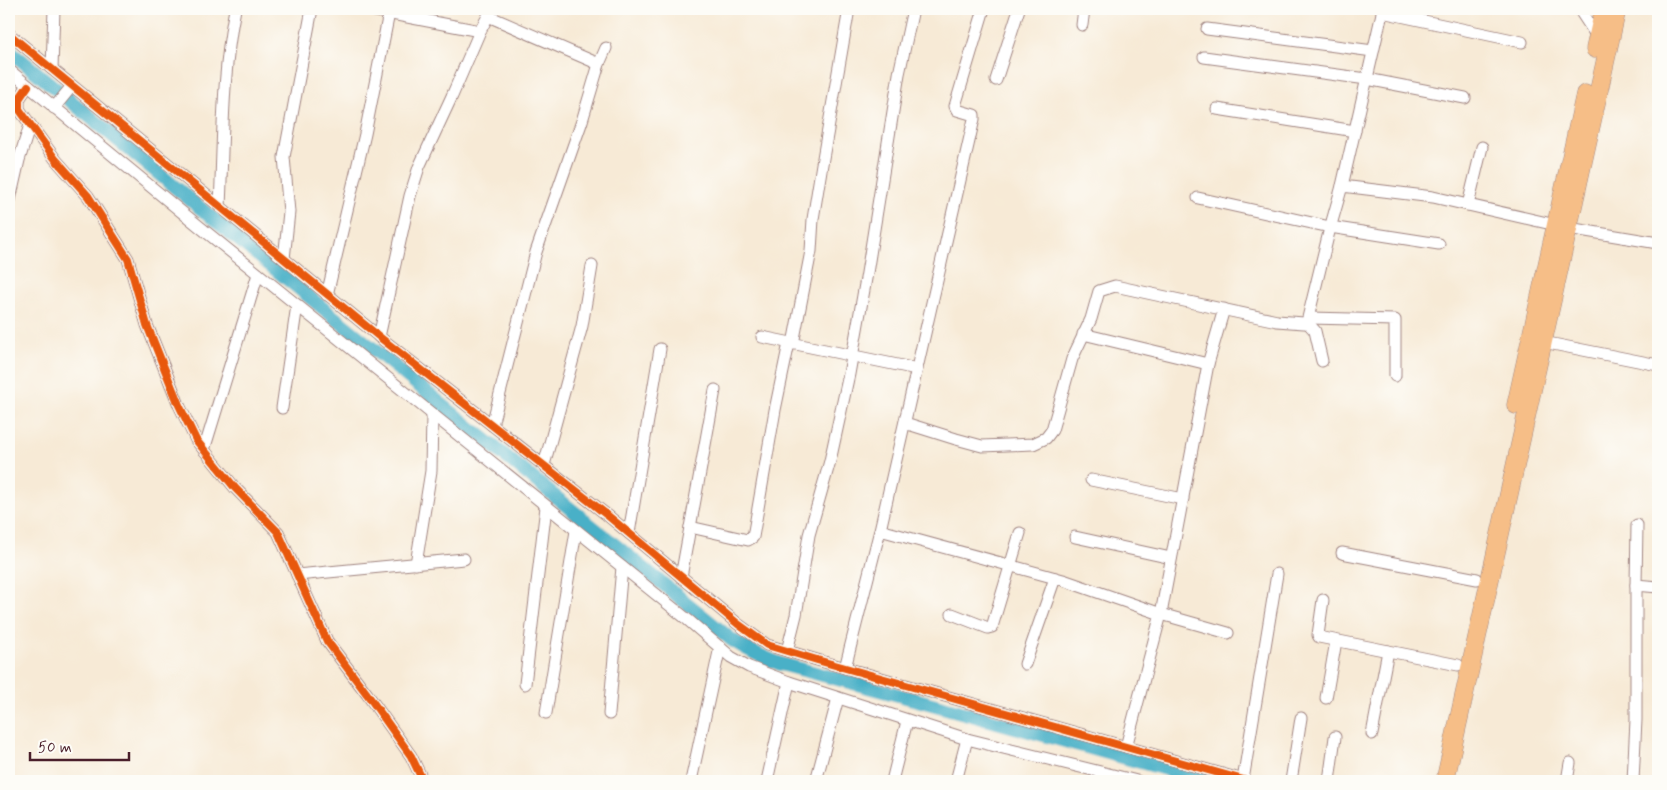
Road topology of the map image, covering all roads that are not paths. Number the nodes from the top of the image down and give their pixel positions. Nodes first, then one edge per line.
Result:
1 (54, 9) edge
2 (235, 9) edge
3 (312, 9) edge
4 (366, 9) edge
5 (849, 9) edge
6 (913, 9) edge
7 (982, 9) edge
8 (1019, 9) edge
9 (1084, 9) edge
10 (1579, 9) edge
11 (1604, 9) edge
12 (1617, 9) edge
13 (1382, 10) edge
14 (490, 12) edge
15 (389, 13) junction
16 (1082, 24) dead end
17 (1207, 29) dead end
18 (480, 31) junction
19 (9, 34) edge
20 (1598, 38) junction
21 (1522, 42) dead end
22 (606, 48) dead end
23 (1373, 52) junction
24 (1204, 57) dead end
25 (599, 64) junction
26 (52, 69) junction
27 (9, 70) edge
28 (1367, 79) junction
29 (996, 80) dead end
30 (28, 86) junction
31 (64, 96) junction
32 (1465, 98) dead end
33 (1217, 109) dead end
34 (30, 125) junction
35 (1355, 132) junction
36 (1482, 147) dead end
37 (1342, 186) junction
38 (1198, 198) dead end
39 (9, 204) edge
40 (1468, 205) junction
41 (220, 207) junction
42 (1562, 226) junction
43 (1330, 227) junction
44 (1658, 243) edge
45 (1439, 244) dead end
46 (284, 259) junction
47 (592, 266) dead end
48 (258, 274) junction
49 (327, 295) junction
50 (298, 305) junction
51 (1224, 309) junction
52 (1308, 320) junction
53 (1083, 334) junction
54 (379, 337) junction
55 (762, 337) dead end
56 (1543, 342) junction
57 (791, 343) junction
58 (660, 349) dead end
59 (853, 355) junction
60 (1322, 361) dead end
61 (1208, 364) junction
62 (1658, 365) edge
63 (917, 368) junction
64 (1395, 376) dead end
65 (715, 390) dead end
66 (282, 408) dead end
67 (432, 414) junction
68 (904, 422) junction
69 (492, 425) junction
70 (1517, 427) junction
71 (204, 450) junction
72 (544, 465) junction
73 (1091, 480) dead end
74 (1183, 499) junction
75 (546, 507) junction
76 (1637, 525) dead end
77 (690, 527) junction
78 (880, 530) junction
79 (576, 531) junction
80 (629, 533) junction
81 (1020, 533) dead end
82 (1075, 537) dead end
83 (1342, 553) dead end
84 (464, 558) dead end
85 (1171, 558) junction
86 (416, 564) junction
87 (1011, 566) junction
88 (622, 568) junction
89 (1277, 574) dead end
90 (297, 575) junction
91 (681, 577) junction
92 (1055, 578) junction
93 (1477, 579) junction
94 (1636, 585) junction
95 (1658, 587) edge
96 (1323, 600) dead end
97 (952, 614) dead end
98 (1161, 614) junction
99 (1228, 633) dead end
100 (1336, 641) junction
101 (720, 647) junction
102 (788, 651) junction
103 (1388, 652) junction
104 (1025, 664) dead end
105 (1458, 665) junction
106 (845, 668) junction
107 (789, 682) junction
108 (525, 684) dead end
109 (838, 698) junction
110 (1326, 698) dead end
111 (546, 713) dead end
112 (609, 714) dead end
113 (1301, 718) dead end
114 (907, 720) junction
115 (1372, 734) dead end
116 (1335, 737) dead end
117 (967, 739) junction
118 (1126, 747) junction
119 (1570, 763) dead end
120 (423, 781) edge
121 (691, 781) edge
122 (767, 781) edge
123 (816, 781) edge
124 (892, 781) edge
125 (956, 781) edge
126 (1137, 781) edge
127 (1245, 781) edge
128 (1290, 781) edge
129 (1329, 781) edge
130 (1432, 781) edge
131 (1445, 781) edge
132 (1567, 781) edge
133 (1633, 781) edge

1 - 26 street
2 - 41 street
3 - 46 street
4 - 15 street
5 - 57 street
6 - 59 street
7 - 63 street
8 - 29 street
9 - 16 street
10 - 20 street
11 - 20 main road
12 - 42 main road
13 - 21 street
13 - 23 street
14 - 18 street
14 - 25 street
15 - 18 street
15 - 49 street
17 - 23 street
18 - 54 street
19 - 26 street
20 - 42 main road
22 - 25 street
23 - 28 street
24 - 28 street
25 - 69 street
26 - 31 street
27 - 30 street
28 - 32 street
28 - 35 street
30 - 31 street
30 - 34 street
31 - 41 street
31 - 48 street
33 - 35 street
34 - 39 street
34 - 71 street
35 - 37 street
36 - 40 street
37 - 40 street
37 - 43 street
38 - 43 street
40 - 42 street
41 - 46 street
42 - 44 street
42 - 56 main road
42 - 70 main road
43 - 45 street
43 - 52 street
46 - 49 street
47 - 72 street
48 - 50 street
48 - 71 street
49 - 54 street
50 - 66 street
50 - 67 street
51 - 52 street
51 - 53 street
51 - 61 street
52 - 60 street
52 - 64 street
53 - 61 street
53 - 68 street
54 - 69 street
55 - 57 street
56 - 62 street
56 - 70 main road
57 - 59 street
57 - 77 street
58 - 80 street
59 - 63 street
59 - 102 street
61 - 74 street
63 - 68 street
65 - 77 street
67 - 75 street
67 - 86 street
68 - 78 street
69 - 72 street
70 - 93 main road
70 - 131 main road
71 - 90 street
72 - 80 street
73 - 74 street
74 - 85 street
75 - 79 street
75 - 108 street
76 - 94 street
77 - 91 street
78 - 87 street
78 - 106 street
79 - 88 street
79 - 111 street
80 - 91 street
81 - 87 street
82 - 85 street
83 - 93 street
84 - 86 street
85 - 98 street
86 - 90 street
87 - 92 street
87 - 97 street
88 - 101 street
88 - 112 street
89 - 127 street
90 - 120 street
91 - 102 street
92 - 98 street
92 - 104 street
93 - 105 main road
94 - 95 street
94 - 133 street
96 - 100 street
98 - 99 street
98 - 118 street
100 - 103 street
100 - 110 street
101 - 107 street
101 - 121 street
102 - 106 street
103 - 105 street
103 - 115 street
105 - 130 main road
106 - 118 street
107 - 109 street
107 - 122 street
109 - 114 street
109 - 123 street
113 - 128 street
114 - 117 street
114 - 124 street
116 - 129 street
117 - 125 street
117 - 126 street
118 - 127 street
119 - 132 street

